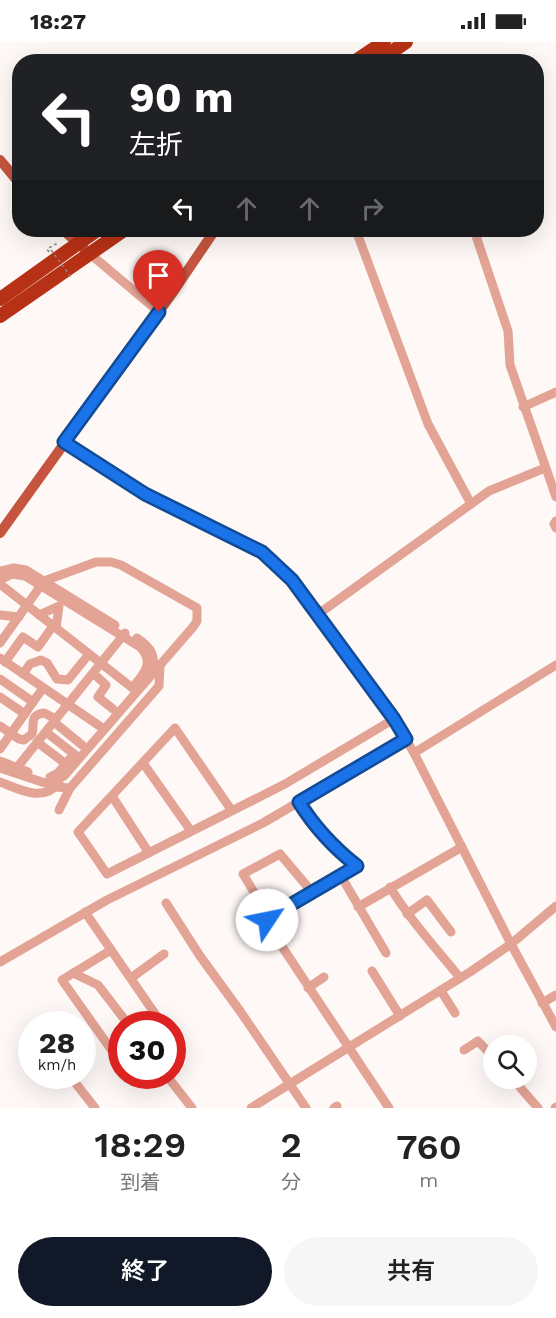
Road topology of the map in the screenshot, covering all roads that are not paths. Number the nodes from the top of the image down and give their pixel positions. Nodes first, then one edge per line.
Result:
1 (406, 42) edge
2 (389, 52) edge
3 (0, 160) edge
4 (12, 174) edge
5 (71, 237) edge
6 (86, 237) edge
7 (113, 237) edge
8 (210, 237) edge
9 (358, 237) edge
10 (476, 237) edge
11 (77, 243) junction
12 (89, 253) junction
13 (0, 298) edge
14 (159, 312) junction
15 (0, 316) edge
16 (556, 392) edge
17 (523, 406) junction
18 (64, 442) junction
19 (546, 468) junction
20 (556, 497) edge
21 (471, 504) junction
22 (556, 521) edge
23 (556, 528) edge
24 (0, 532) edge
25 (0, 572) edge
26 (0, 582) edge
27 (43, 584) junction
28 (27, 605) junction
29 (0, 615) edge
30 (39, 615) junction
31 (317, 615) junction
32 (19, 617) junction
33 (54, 627) junction
34 (124, 634) junction
35 (1, 639) edge
36 (89, 654) junction
37 (3, 660) edge
38 (101, 663) junction
39 (160, 665) junction
40 (555, 669) edge
41 (93, 673) junction
42 (23, 674) junction
43 (151, 676) junction
44 (0, 679) edge
45 (43, 688) junction
46 (134, 689) junction
47 (0, 697) edge
48 (33, 702) junction
49 (68, 705) junction
50 (113, 709) junction
51 (25, 714) junction
52 (394, 719) junction
53 (55, 721) junction
54 (0, 726) edge
55 (101, 728) junction
56 (46, 732) junction
57 (11, 734) junction
58 (406, 739) junction
59 (38, 742) junction
60 (82, 745) junction
61 (0, 747) edge
62 (414, 753) junction
63 (74, 754) junction
64 (0, 761) edge
65 (143, 763) junction
66 (66, 764) junction
67 (0, 768) edge
68 (15, 770) junction
69 (0, 776) edge
70 (64, 776) junction
71 (0, 782) edge
72 (70, 788) junction
73 (53, 789) junction
74 (112, 796) junction
75 (299, 802) junction
76 (59, 810) dead end
77 (232, 811) junction
78 (191, 831) junction
79 (462, 847) junction
80 (149, 853) junction
81 (340, 876) junction
82 (390, 887) junction
83 (312, 891) junction
84 (166, 903) dead end
85 (358, 906) junction
86 (556, 906) edge
87 (85, 912) junction
88 (407, 914) junction
89 (268, 915) junction
90 (452, 932) dead end
91 (511, 944) junction
92 (111, 950) junction
93 (386, 953) dead end
94 (164, 954) dead end
95 (0, 962) edge
96 (372, 971) dead end
97 (73, 973) junction
98 (324, 977) dead end
99 (131, 978) junction
100 (460, 978) junction
101 (308, 988) junction
102 (441, 991) junction
103 (556, 995) edge
104 (542, 1003) junction
105 (119, 1011) edge
106 (153, 1011) edge
107 (455, 1013) dead end
108 (400, 1016) junction
109 (556, 1027) edge
110 (108, 1045) edge
111 (483, 1046) edge
112 (348, 1047) junction
113 (464, 1050) dead end
114 (288, 1084) junction
115 (80, 1089) edge
116 (177, 1089) edge
117 (522, 1089) edge
118 (95, 1108) edge
119 (192, 1108) edge
120 (251, 1108) edge
121 (306, 1108) edge
122 (389, 1108) edge
123 (538, 1108) edge

1 - 2 highway
3 - 4 main road
5 - 11 main road
6 - 11 highway
7 - 12 highway
8 - 14 main road
9 - 21 street
10 - 17 street
11 - 12 main road
11 - 13 highway
12 - 14 street
12 - 15 highway
14 - 18 main road
16 - 17 street
17 - 19 street
18 - 24 main road
18 - 31 street
19 - 20 street
19 - 21 street
21 - 31 street
22 - 23 street
25 - 27 street
26 - 27 street
26 - 28 street
27 - 28 street
27 - 34 street
27 - 39 street
28 - 30 street
28 - 32 street
29 - 32 street
30 - 33 street
30 - 33 street
31 - 52 street
32 - 35 street
33 - 36 street
33 - 37 street
34 - 38 street
34 - 43 street
34 - 46 street
36 - 38 street
36 - 42 street
37 - 42 street
38 - 41 street
38 - 46 street
39 - 43 street
39 - 72 street
40 - 62 street
41 - 49 street
41 - 50 street
42 - 45 street
43 - 46 street
44 - 48 street
45 - 48 street
45 - 49 street
46 - 50 street
46 - 55 street
47 - 51 street
48 - 51 street
49 - 53 street
49 - 55 street
50 - 55 street
51 - 57 street
52 - 58 street
52 - 77 street
53 - 56 street
53 - 57 street
53 - 60 street
54 - 57 street
55 - 60 street
55 - 70 street
56 - 59 street
56 - 63 street
57 - 61 street
58 - 62 street
58 - 75 street
59 - 66 street
59 - 68 street
60 - 63 street
62 - 79 street
63 - 66 street
64 - 68 street
65 - 74 street
65 - 77 street
65 - 78 street
66 - 68 street
67 - 68 street
68 - 70 street
69 - 73 street
70 - 73 street
71 - 73 street
72 - 73 street
72 - 76 street
74 - 80 street
74 - 80 street
75 - 81 street
75 - 87 street
77 - 78 street
78 - 80 street
79 - 82 street
79 - 91 street
81 - 83 street
81 - 85 street
82 - 85 street
82 - 88 street
83 - 89 street
83 - 89 street
84 - 114 street
85 - 93 street
86 - 91 street
87 - 92 street
87 - 95 street
88 - 90 street
88 - 100 street
89 - 101 street
91 - 100 street
91 - 104 street
92 - 97 street
92 - 99 street
94 - 99 street
96 - 108 street
97 - 105 street
97 - 110 street
98 - 101 street
99 - 106 street
100 - 102 street
101 - 112 street
102 - 107 street
102 - 108 street
103 - 104 street
104 - 109 street
108 - 112 street
111 - 113 street
112 - 114 street
112 - 122 street
114 - 120 street
114 - 121 street
115 - 118 street
116 - 119 street
117 - 123 street

